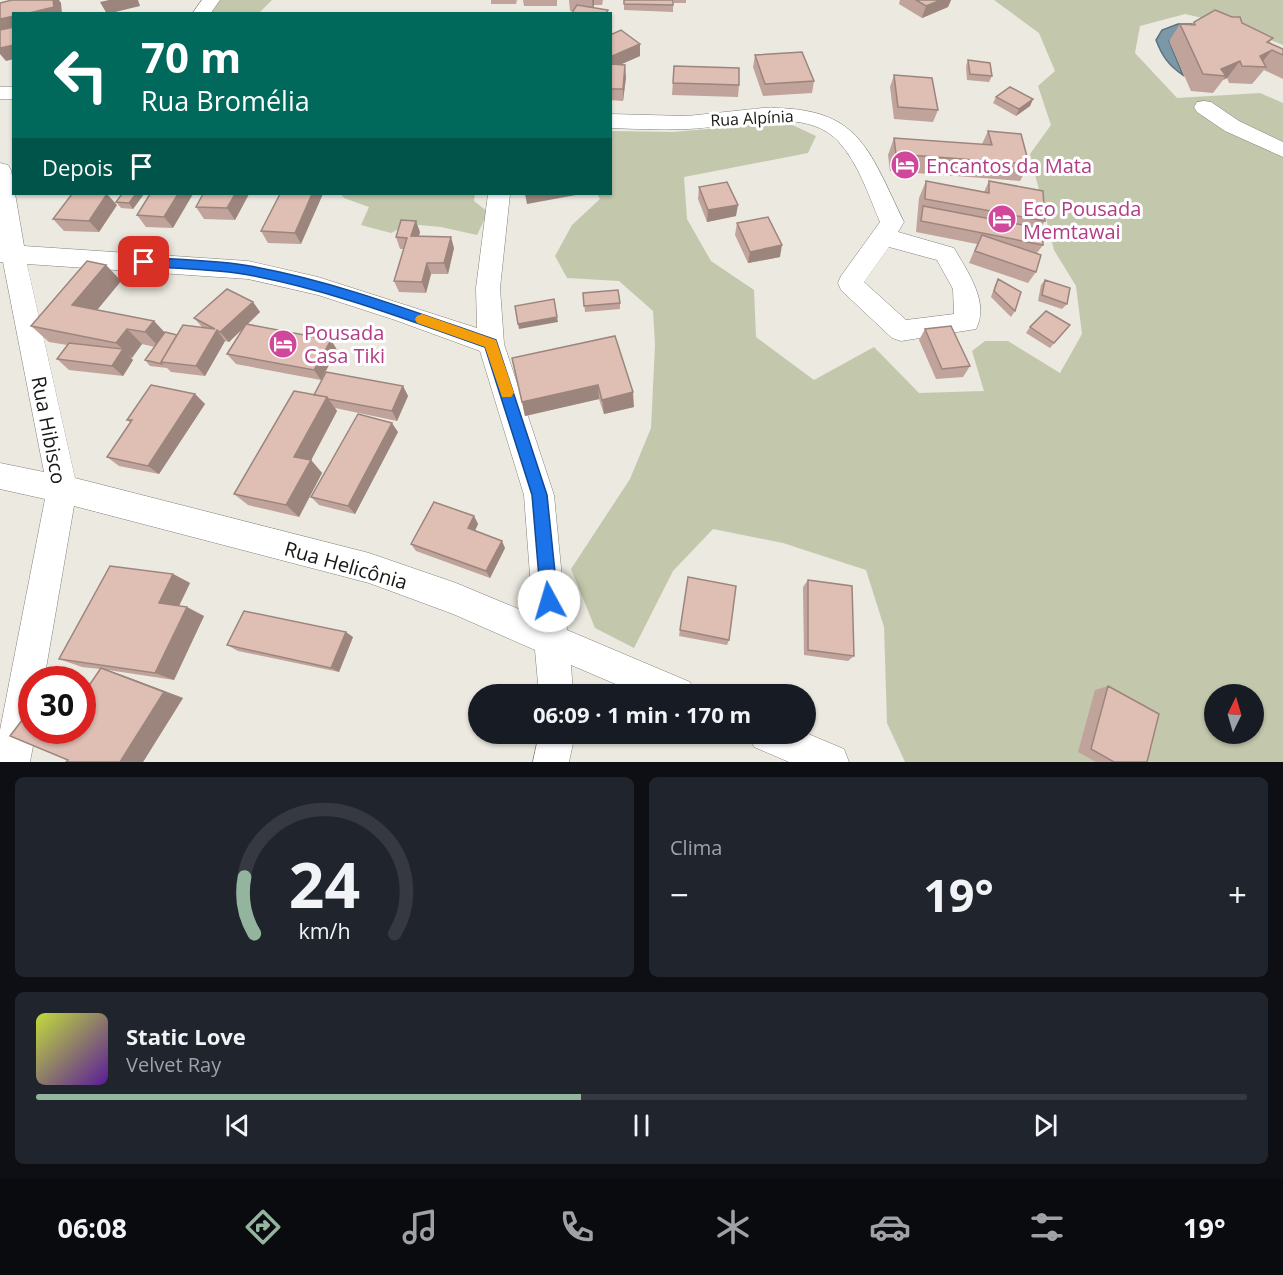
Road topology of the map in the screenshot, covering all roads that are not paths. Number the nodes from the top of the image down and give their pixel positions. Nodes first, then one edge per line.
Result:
1 (1204, 107) dead end
2 (612, 121) edge
3 (1283, 150) edge
4 (0, 170) edge
5 (499, 195) edge
6 (884, 237) junction
7 (6, 253) edge
8 (491, 344) junction
9 (0, 477) edge
10 (62, 489) junction
11 (554, 643) junction
12 (556, 684) edge
13 (654, 684) edge
14 (555, 744) edge
15 (790, 744) edge
16 (12, 762) edge
17 (551, 762) edge
18 (831, 762) edge

1 - 3 street
2 - 6 street, Rua Alpínia
4 - 7 street, Rua Hibisco
5 - 8 street
6 - 6 street
7 - 8 street
7 - 10 street, Rua Hibisco
8 - 11 street
9 - 10 street, Rua Helicônia
10 - 11 street, Rua Helicônia
10 - 16 street, Rua Hibisco
11 - 12 street
11 - 13 street, Rua Helicônia
14 - 17 street
15 - 18 street

